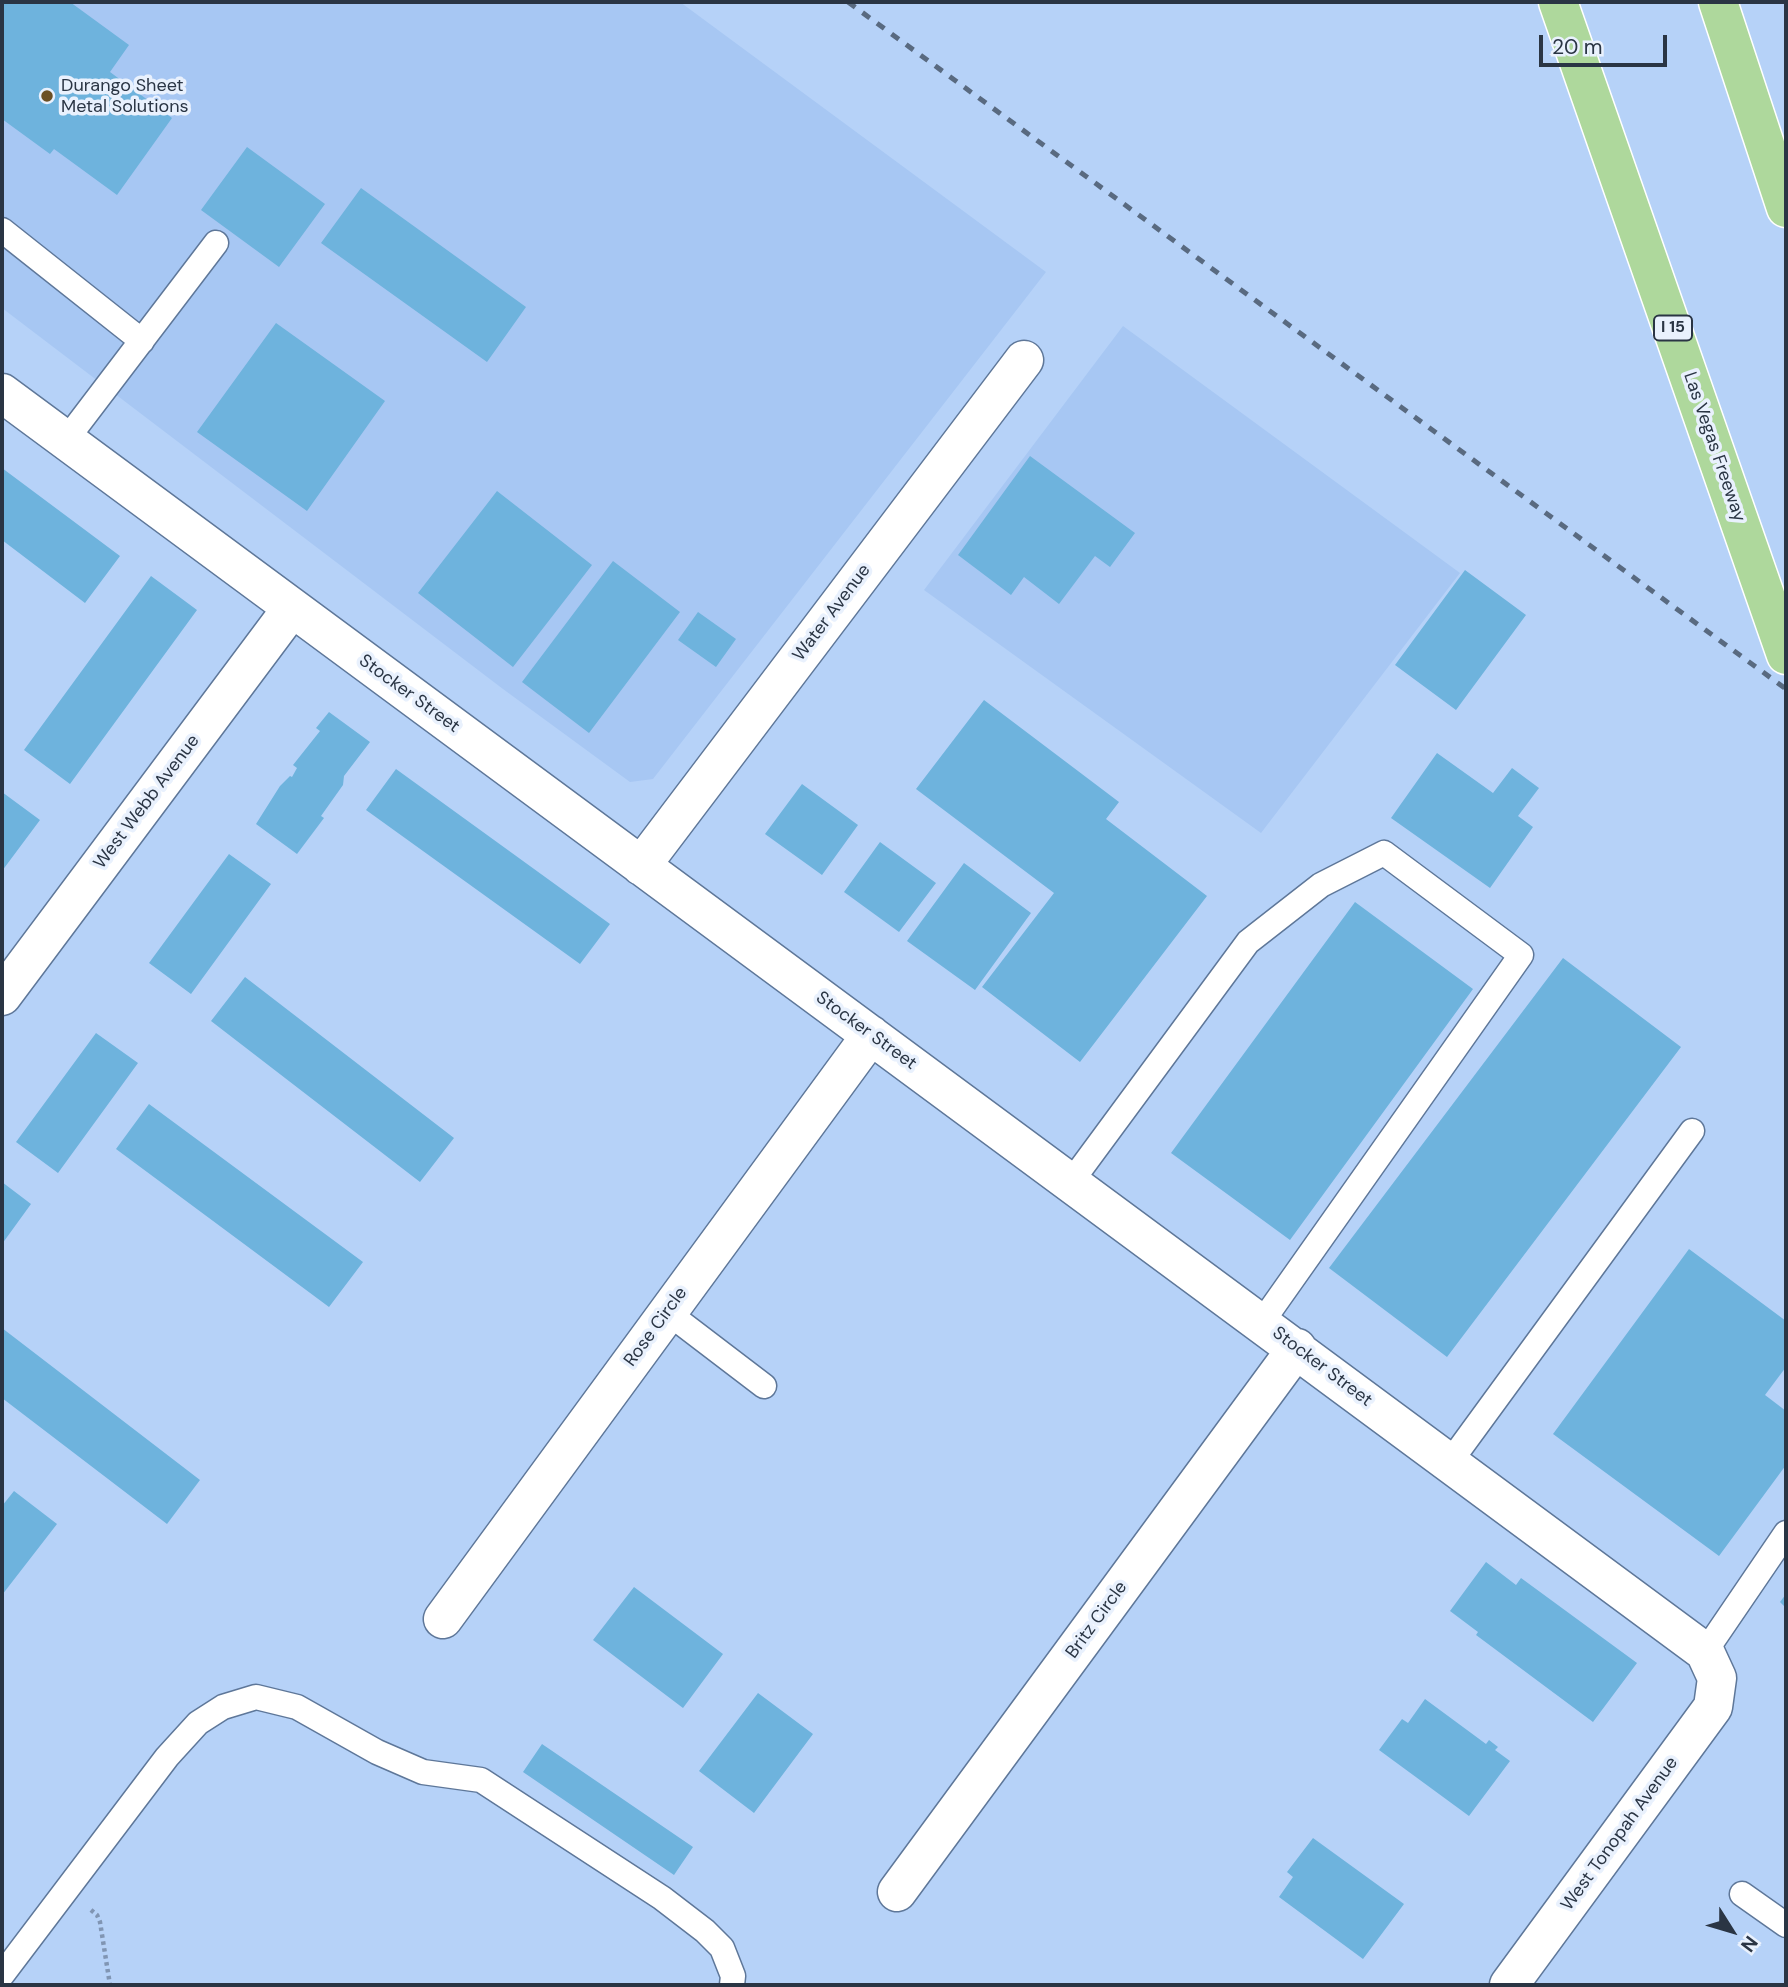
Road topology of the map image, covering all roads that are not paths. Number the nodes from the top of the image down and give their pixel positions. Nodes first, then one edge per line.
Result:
1 (1559, 2) edge
2 (1718, 2) edge
3 (1786, 208) edge
4 (2, 230) edge
5 (216, 243) dead end
6 (142, 341) junction
7 (1024, 360) dead end
8 (2, 393) edge
9 (66, 440) junction
10 (292, 608) junction
11 (1786, 655) edge
12 (641, 866) junction
13 (2, 996) edge
14 (871, 1035) junction
15 (1692, 1131) dead end
16 (1071, 1182) junction
17 (667, 1312) junction
18 (1262, 1322) junction
19 (1297, 1348) junction
20 (764, 1386) dead end
21 (1450, 1462) junction
22 (1786, 1533) edge
23 (443, 1619) dead end
24 (1711, 1665) junction
25 (897, 1892) dead end
26 (1742, 1895) dead end
27 (1786, 1925) edge
28 (2, 1975) edge
29 (732, 1985) edge
30 (1509, 1985) edge

1 - 11 highway, Las Vegas Freeway / I 15
2 - 3 highway
4 - 6 lane
5 - 6 lane
6 - 9 lane
7 - 12 street, Water Avenue
8 - 9 street, Stocker Street
9 - 10 street, Stocker Street
10 - 12 street, Stocker Street
10 - 13 street, West Webb Avenue
12 - 14 street, Stocker Street
14 - 16 street, Stocker Street
14 - 17 street, Rose Circle
15 - 21 lane
16 - 18 street, Stocker Street
16 - 18 lane
17 - 20 lane
17 - 23 street, Rose Circle
18 - 19 street, Stocker Street
19 - 21 street, Stocker Street
19 - 25 street, Britz Circle
21 - 24 street, Stocker Street
22 - 24 lane
24 - 30 street, West Tonopah Avenue
26 - 27 lane
28 - 29 lane

